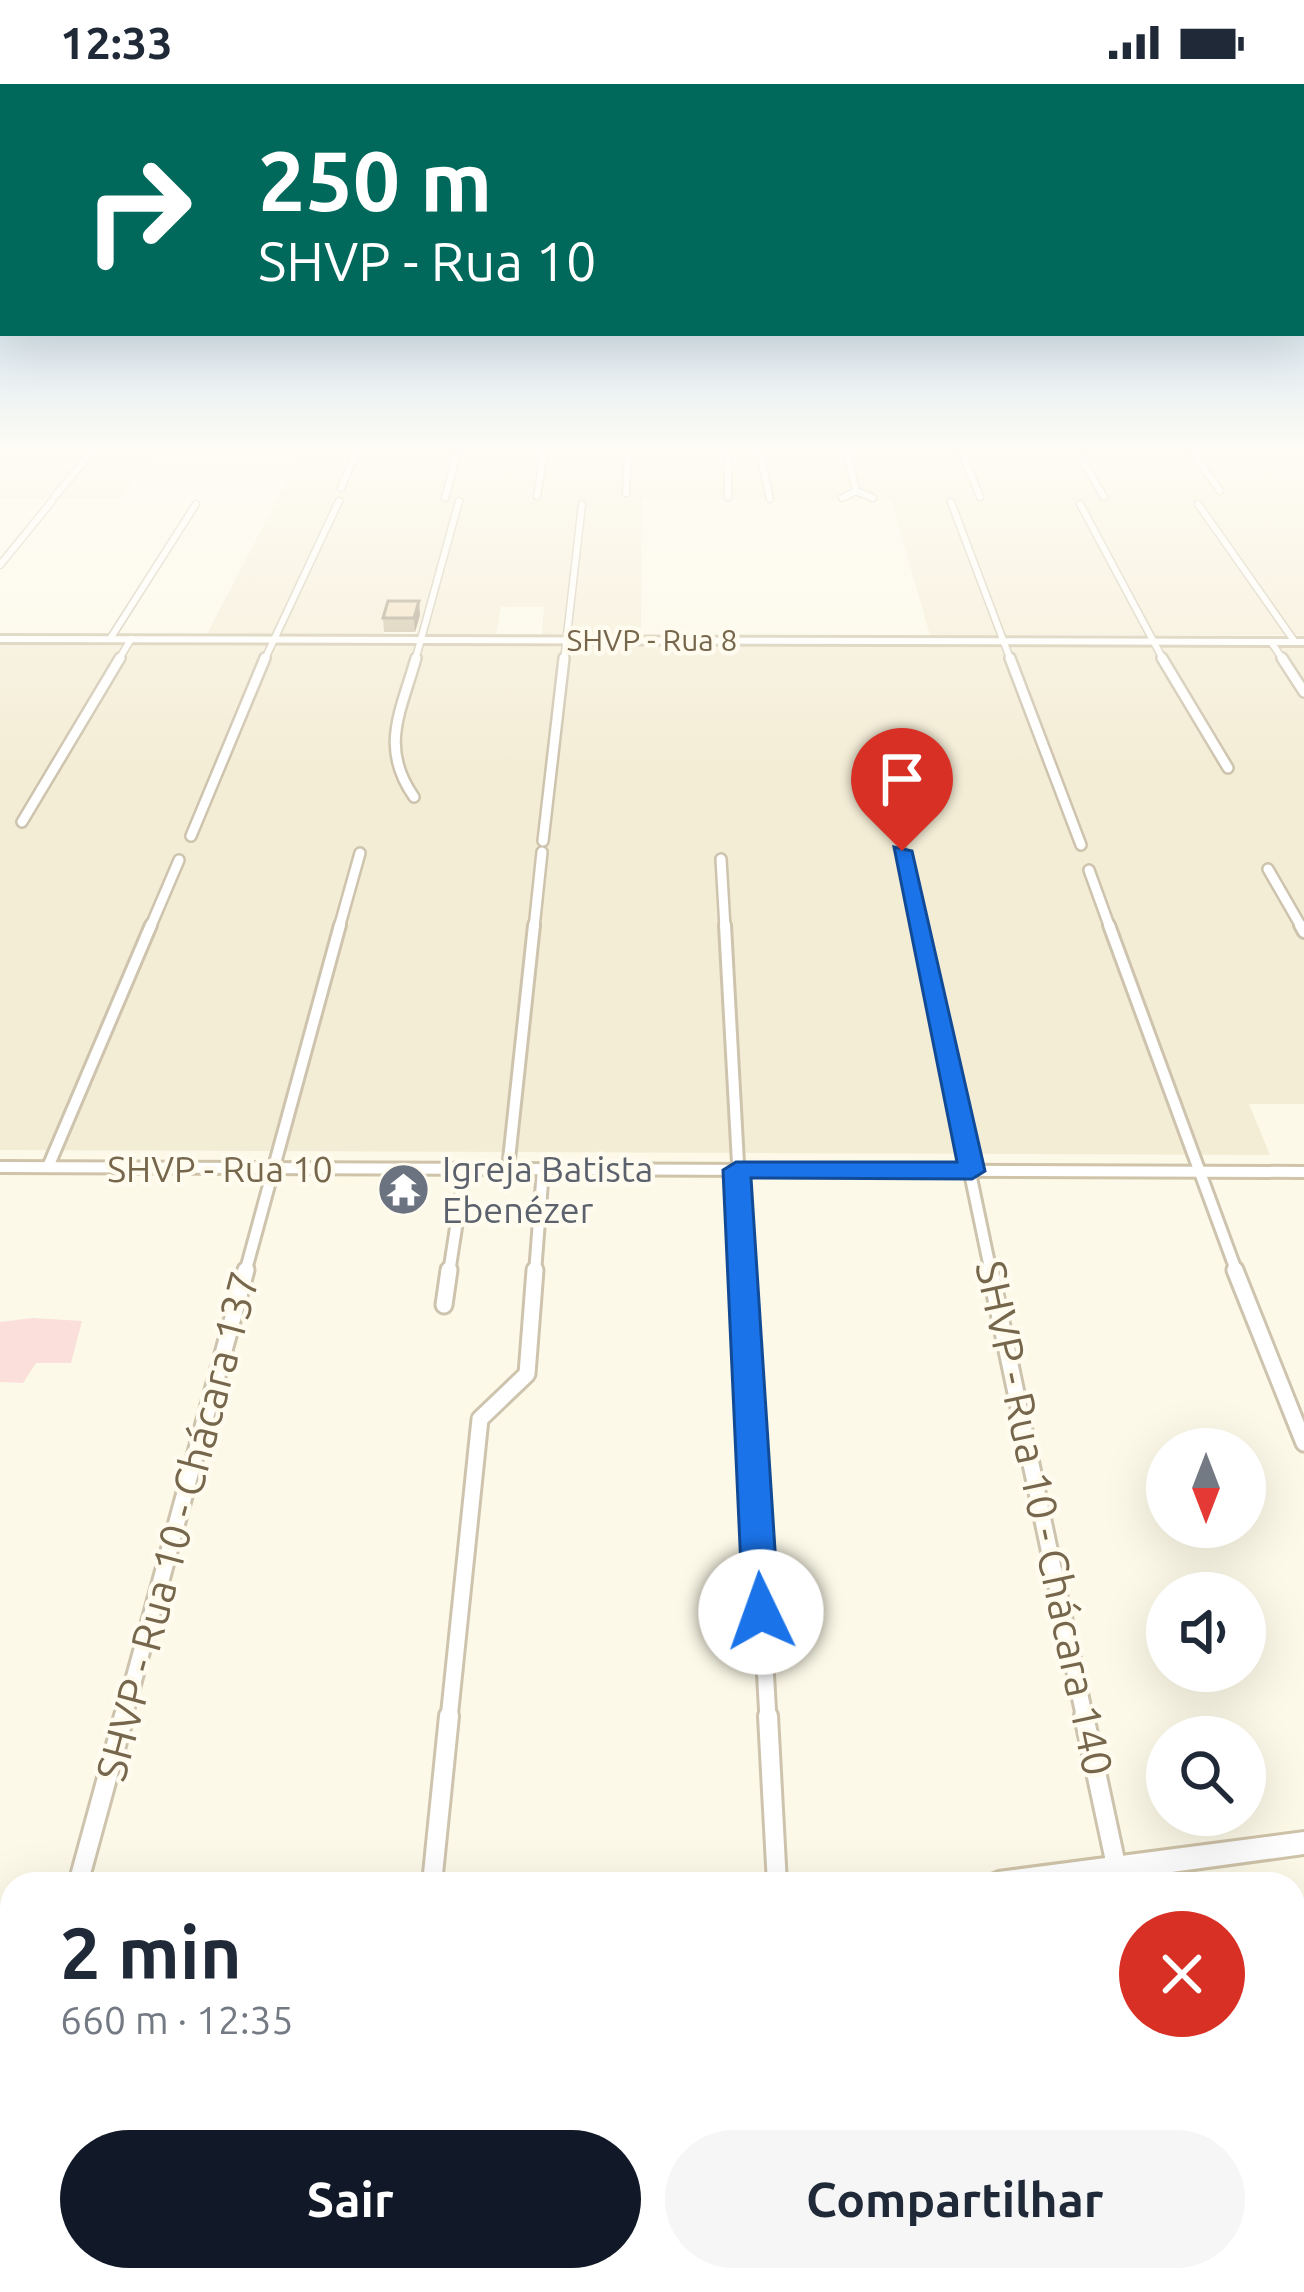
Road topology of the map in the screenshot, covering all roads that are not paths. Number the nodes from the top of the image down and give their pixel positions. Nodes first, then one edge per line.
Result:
1 (163, 556) edge
2 (313, 556) edge
3 (445, 556) edge
4 (575, 556) edge
5 (971, 556) edge
6 (1108, 556) edge
7 (1236, 556) edge
8 (0, 639) edge
9 (110, 639) junction
10 (130, 639) junction
11 (273, 640) junction
12 (423, 640) junction
13 (565, 640) junction
14 (1003, 641) junction
15 (1153, 642) junction
16 (1271, 642) junction
17 (1299, 642) edge
18 (1304, 692) edge
19 (1228, 768) dead end
20 (414, 797) dead end
21 (22, 822) dead end
22 (191, 836) dead end
23 (1081, 845) dead end
24 (902, 851) dead end
25 (360, 853) dead end
26 (722, 859) dead end
27 (179, 860) dead end
28 (1268, 869) dead end
29 (1089, 870) dead end
30 (1304, 932) edge
31 (0, 1167) edge
32 (48, 1167) junction
33 (277, 1168) junction
34 (465, 1168) junction
35 (508, 1168) junction
36 (543, 1169) junction
37 (736, 1170) junction
38 (972, 1171) junction
39 (1196, 1171) junction
40 (1304, 1172) edge
41 (445, 1305) dead end
42 (1304, 1443) edge
43 (1304, 1843) edge
44 (81, 1872) edge
45 (433, 1872) edge
46 (776, 1872) edge
47 (1117, 1872) edge
48 (1135, 1872) edge

1 - 9 street
2 - 11 street
3 - 12 street
4 - 13 street
5 - 14 street
6 - 15 street
7 - 17 street
8 - 9 street, SHVP - Rua 8
9 - 10 street, SHVP - Rua 8
10 - 11 street, SHVP - Rua 8
10 - 21 street
11 - 12 street, SHVP - Rua 8
11 - 22 street
12 - 13 street, SHVP - Rua 8
12 - 20 street
13 - 14 street, SHVP - Rua 8
13 - 35 street
14 - 15 street, SHVP - Rua 8
14 - 23 street
15 - 16 street, SHVP - Rua 8
15 - 19 street
16 - 17 street, SHVP - Rua 8
16 - 18 street
24 - 38 street, SHVP - Rua 10 - Chácara 140
25 - 33 street, SHVP - Rua 10 - Chácara 137
26 - 37 street
27 - 32 street
28 - 30 street
29 - 39 street
31 - 32 street, SHVP - Rua 10
32 - 33 street, SHVP - Rua 10
33 - 34 street, SHVP - Rua 10
33 - 44 street, SHVP - Rua 10 - Chácara 137
34 - 35 street, SHVP - Rua 10
34 - 41 street
35 - 36 street, SHVP - Rua 10
36 - 37 street, SHVP - Rua 10
36 - 45 street
37 - 38 street, SHVP - Rua 10
37 - 46 street
38 - 39 street, SHVP - Rua 10
38 - 47 street, SHVP - Rua 10 - Chácara 140
39 - 40 street, SHVP - Rua 10
39 - 42 street
43 - 48 street

